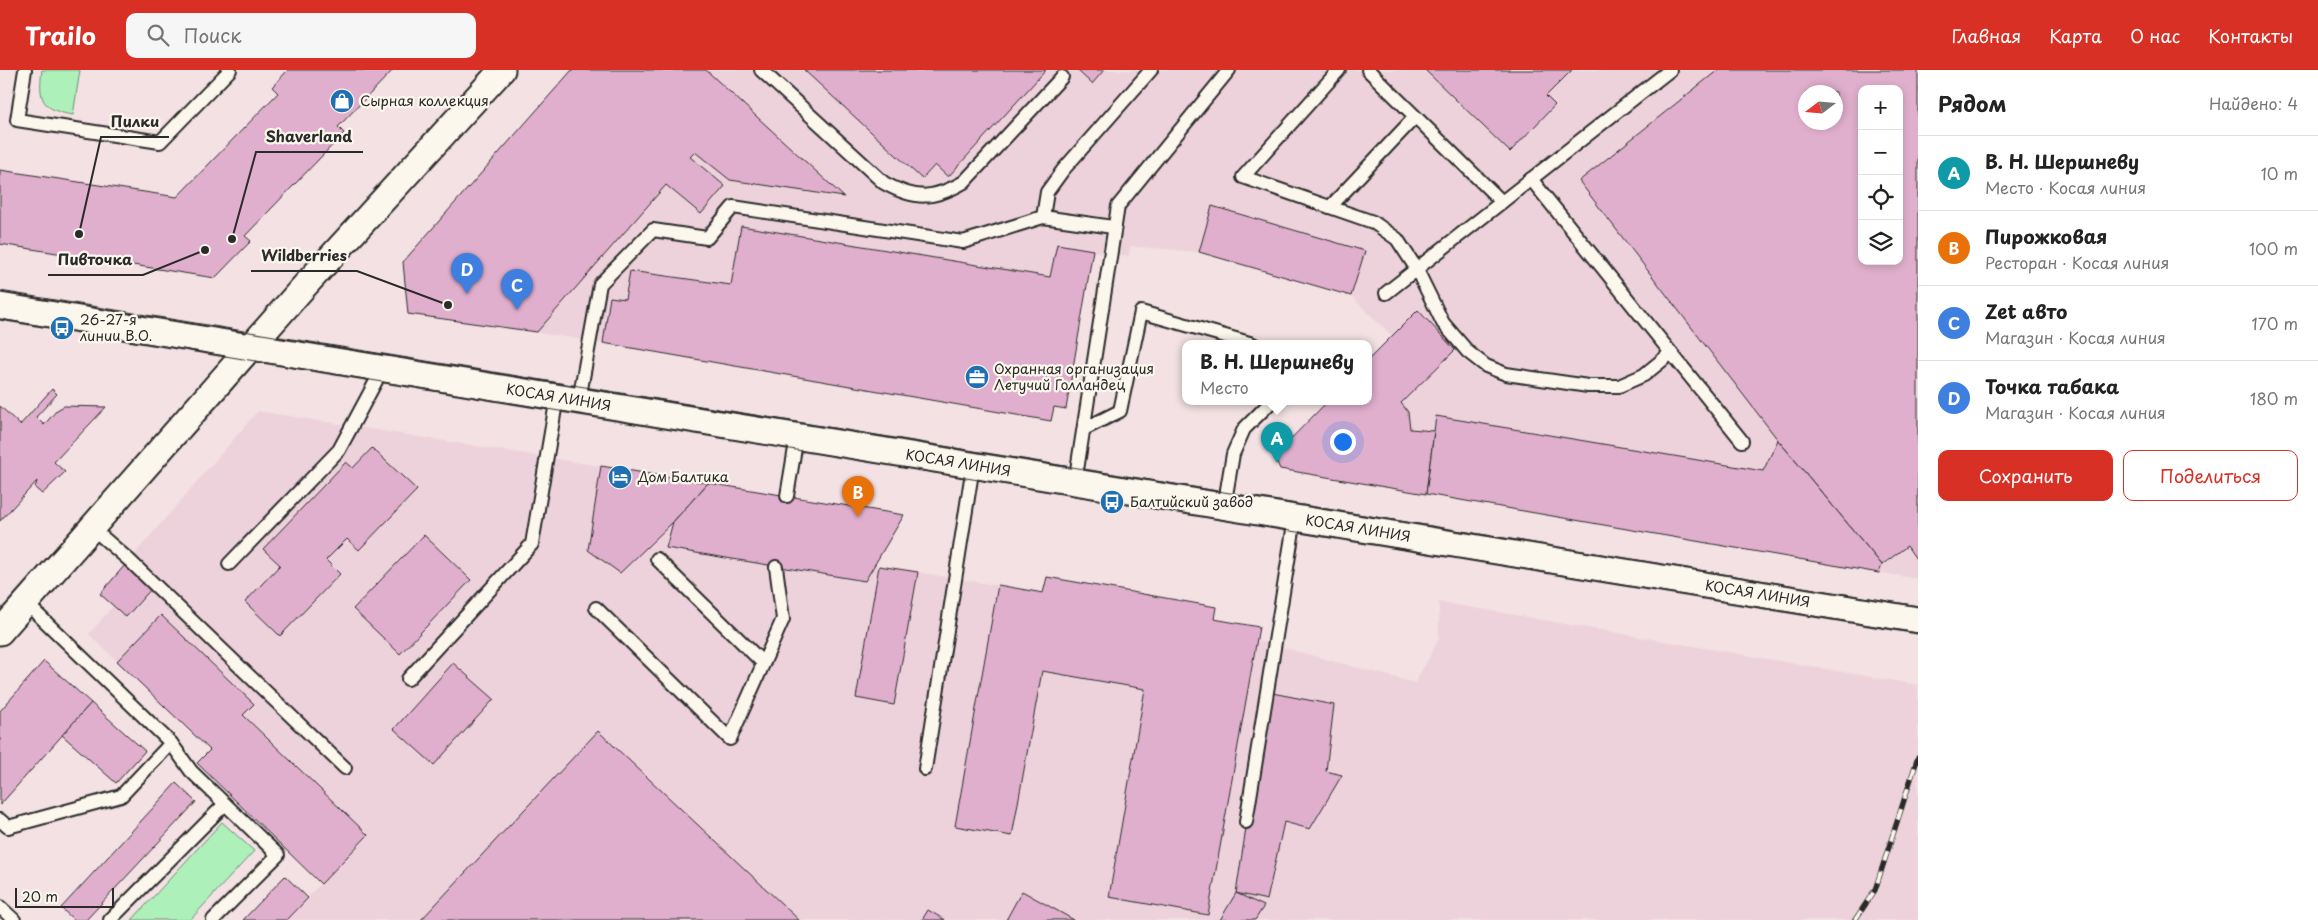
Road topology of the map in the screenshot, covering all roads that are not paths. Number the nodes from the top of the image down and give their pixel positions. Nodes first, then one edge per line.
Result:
1 (25, 70) edge
2 (230, 70) edge
3 (502, 70) edge
4 (762, 70) edge
5 (1151, 70) edge
6 (1229, 70) edge
7 (1338, 70) edge
8 (1368, 70) edge
9 (1670, 70) edge
10 (1062, 77) dead end
11 (1415, 117) junction
12 (1531, 179) junction
13 (1502, 202) junction
14 (1330, 207) junction
15 (1043, 217) junction
16 (1113, 227) junction
17 (1416, 268) junction
18 (1386, 293) dead end
19 (0, 306) edge
20 (1239, 340) edge
21 (251, 346) junction
22 (1671, 353) junction
23 (383, 368) junction
24 (568, 399) junction
25 (1268, 405) edge
26 (1084, 429) junction
27 (797, 436) junction
28 (1742, 441) dead end
29 (973, 466) junction
30 (1075, 483) junction
31 (787, 496) dead end
32 (1224, 506) junction
33 (1295, 518) junction
34 (92, 528) junction
35 (657, 559) dead end
36 (229, 564) dead end
37 (776, 567) dead end
38 (26, 603) junction
39 (596, 608) dead end
40 (1918, 620) edge
41 (0, 632) edge
42 (763, 663) junction
43 (408, 679) dead end
44 (171, 743) junction
45 (345, 768) dead end
46 (925, 769) dead end
47 (225, 804) junction
48 (0, 820) edge
49 (1246, 822) dead end
50 (0, 907) edge
51 (14, 920) edge
52 (110, 920) edge
53 (213, 920) edge

1 - 2 lane
3 - 21 street
4 - 10 lane
5 - 15 lane
6 - 16 lane
7 - 14 lane
8 - 11 lane
9 - 12 lane
11 - 13 lane
11 - 14 lane
12 - 13 lane
12 - 22 lane
13 - 17 lane
14 - 17 lane
15 - 16 lane
15 - 24 lane
16 - 26 lane
17 - 18 lane
17 - 22 lane
19 - 21 street, КОСАЯ ЛИНИЯ
20 - 26 lane
21 - 23 street, КОСАЯ ЛИНИЯ
21 - 34 street
22 - 28 lane
23 - 24 street, КОСАЯ ЛИНИЯ
23 - 36 lane
24 - 27 street, КОСАЯ ЛИНИЯ
24 - 43 lane
25 - 32 lane
26 - 30 lane
27 - 29 street, КОСАЯ ЛИНИЯ
27 - 31 lane
29 - 30 street, КОСАЯ ЛИНИЯ
29 - 46 lane
30 - 32 street, КОСАЯ ЛИНИЯ
32 - 33 street, КОСАЯ ЛИНИЯ
33 - 40 street, КОСАЯ ЛИНИЯ
33 - 49 lane
34 - 38 street
34 - 45 lane
35 - 42 lane
37 - 42 lane
38 - 41 street
38 - 44 lane
39 - 42 lane
44 - 47 lane
44 - 48 lane
47 - 52 lane
47 - 53 lane
50 - 51 lane

